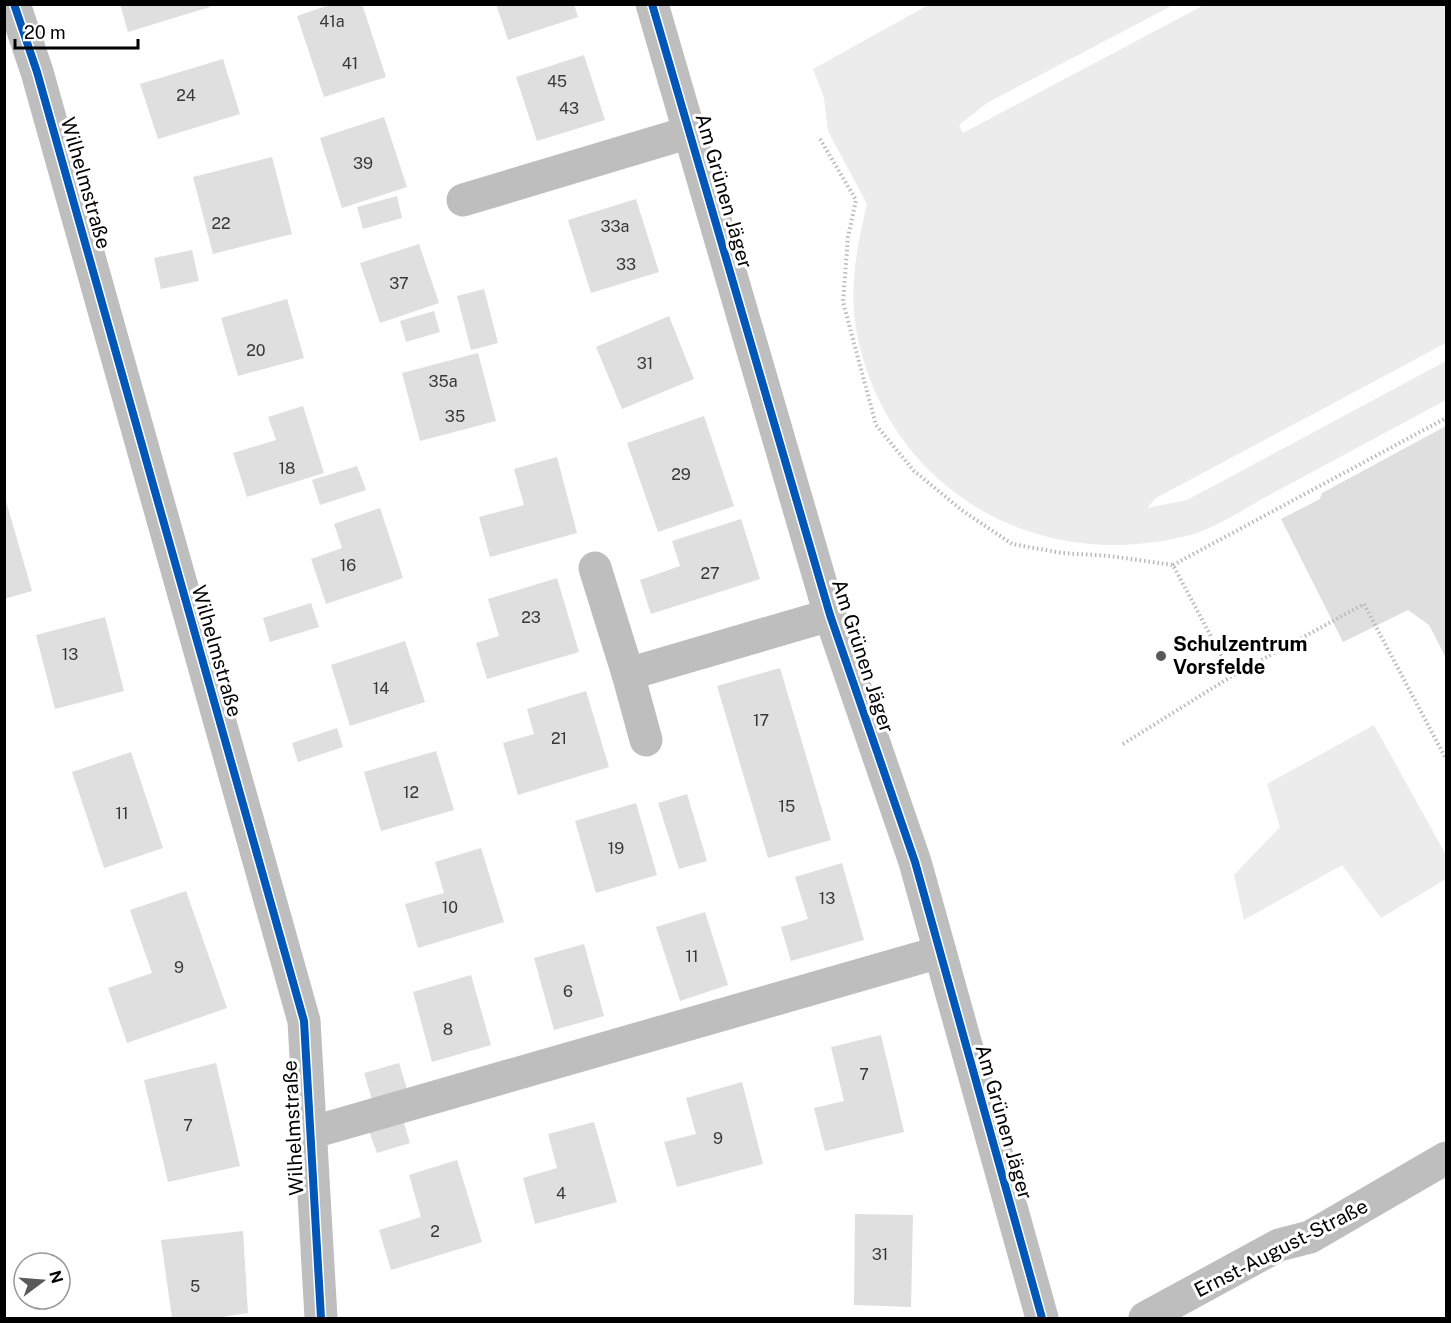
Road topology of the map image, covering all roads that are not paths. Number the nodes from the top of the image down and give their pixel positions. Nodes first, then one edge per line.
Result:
1 (14, 4) edge
2 (652, 4) edge
3 (690, 132) junction
4 (464, 200) dead end
5 (595, 568) dead end
6 (830, 615) junction
7 (628, 674) junction
8 (646, 740) dead end
9 (940, 952) junction
10 (310, 1133) junction
11 (1446, 1158) edge
12 (321, 1318) edge
13 (1042, 1318) edge
14 (1145, 1318) edge

1 - 10 street, Wilhelmstraße
2 - 3 street, Am Grünen Jäger
3 - 4 street, Am Grünen Jäger
3 - 6 street, Am Grünen Jäger
5 - 7 street
6 - 7 street, Am Grünen Jäger
6 - 9 street, Am Grünen Jäger
7 - 8 street
9 - 10 street
9 - 13 street, Am Grünen Jäger
10 - 12 street, Wilhelmstraße
11 - 14 street, Ernst-August-Straße

